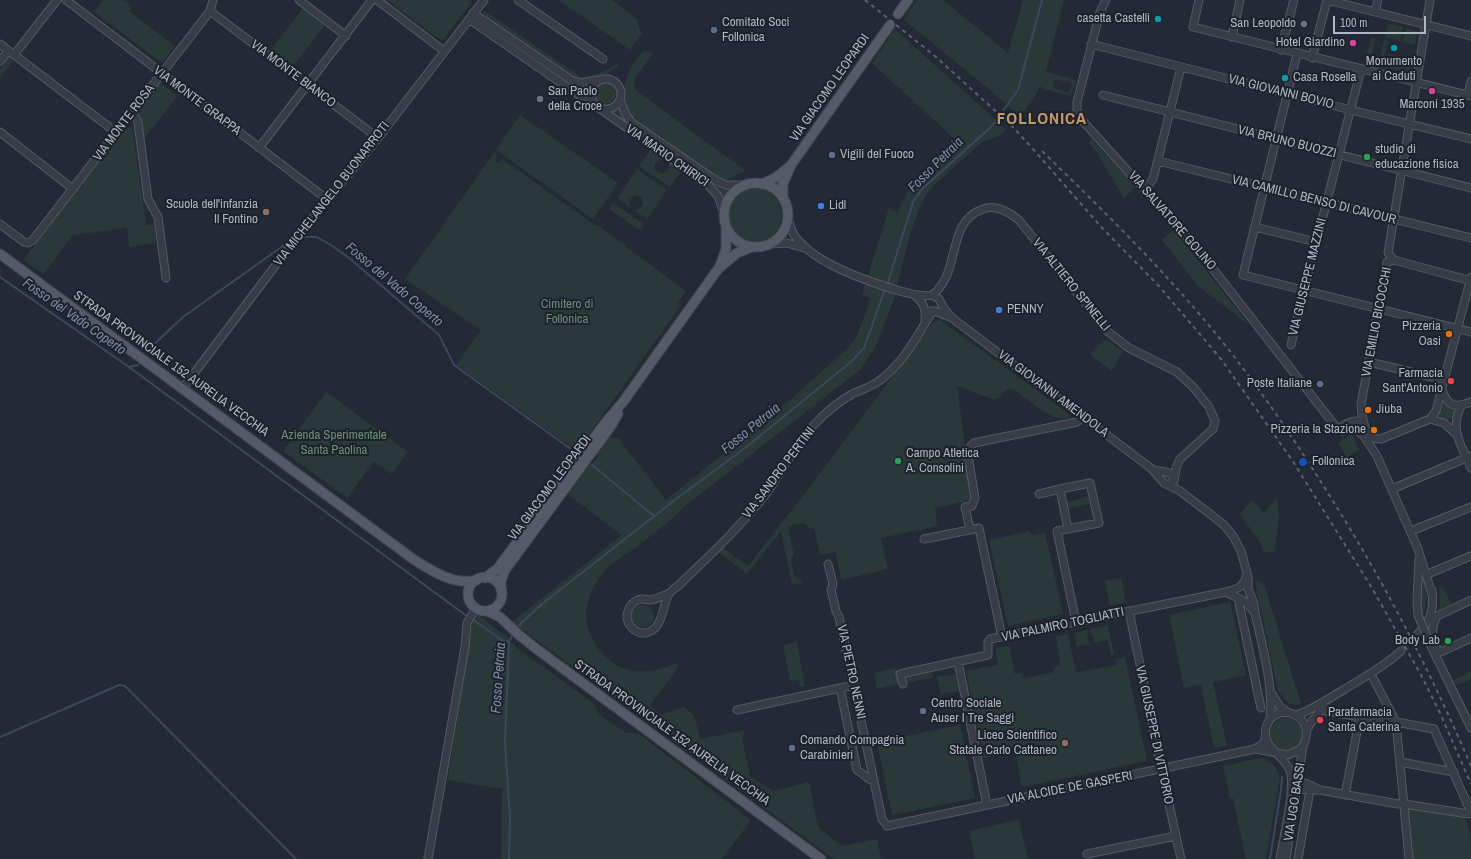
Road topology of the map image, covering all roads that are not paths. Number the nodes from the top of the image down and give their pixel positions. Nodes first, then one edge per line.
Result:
1 (57, 0) edge
2 (66, 0) edge
3 (213, 0) edge
4 (299, 0) edge
5 (372, 0) edge
6 (377, 0) edge
7 (484, 0) edge
8 (518, 0) edge
9 (908, 0) edge
10 (1106, 0) edge
11 (1199, 0) edge
12 (1240, 0) edge
13 (1294, 0) edge
14 (1327, 0) edge
15 (1378, 0) edge
16 (1430, 0) edge
17 (210, 11) junction
18 (1375, 12) junction
19 (898, 14) dead end
20 (471, 16) junction
21 (890, 25) dead end
22 (1426, 25) junction
23 (346, 36) junction
24 (1471, 36) edge
25 (1232, 37) junction
26 (0, 44) edge
27 (1091, 44) junction
28 (1281, 50) junction
29 (444, 51) junction
30 (11, 53) junction
31 (1297, 54) junction
32 (1312, 58) junction
33 (603, 59) dead end
34 (0, 61) edge
35 (1181, 67) junction
36 (1361, 69) junction
37 (162, 74) junction
38 (599, 80) junction
39 (1471, 81) edge
40 (1417, 83) junction
41 (308, 86) junction
42 (1287, 94) junction
43 (1103, 95) dead end
44 (1469, 95) edge
45 (620, 100) junction
46 (597, 106) junction
47 (1350, 110) junction
48 (132, 112) junction
49 (1170, 113) junction
50 (1410, 125) junction
51 (0, 132) edge
52 (116, 133) junction
53 (378, 138) junction
54 (1276, 139) junction
55 (1471, 139) edge
56 (259, 148) junction
57 (1339, 155) junction
58 (1158, 160) junction
59 (791, 165) junction
60 (1401, 176) junction
61 (762, 184) junction
62 (745, 185) junction
63 (1264, 187) junction
64 (1471, 188) edge
65 (73, 189) junction
66 (1145, 189) junction
67 (783, 198) junction
68 (328, 200) junction
69 (1326, 203) junction
70 (724, 213) junction
71 (788, 218) junction
72 (1394, 220) junction
73 (0, 224) edge
74 (726, 226) junction
75 (1255, 226) junction
76 (1471, 238) edge
77 (1316, 242) junction
78 (769, 244) junction
79 (752, 247) junction
80 (808, 250) junction
81 (0, 254) edge
82 (1394, 260) junction
83 (718, 269) junction
84 (166, 278) dead end
85 (1471, 280) edge
86 (1304, 290) junction
87 (912, 294) junction
88 (930, 295) junction
89 (940, 303) junction
90 (924, 306) junction
91 (1379, 309) junction
92 (934, 312) junction
93 (952, 318) junction
94 (925, 326) junction
95 (1458, 329) junction
96 (1471, 332) edge
97 (1291, 345) dead end
98 (1369, 362) junction
99 (1445, 380) junction
100 (182, 388) junction
101 (1442, 390) junction
102 (623, 402) junction
103 (1471, 402) edge
104 (1461, 406) junction
105 (1083, 417) junction
106 (1430, 419) junction
107 (1363, 422) junction
108 (1341, 428) junction
109 (1356, 430) junction
110 (1456, 434) junction
111 (1381, 439) junction
112 (1377, 456) junction
113 (1469, 457) edge
114 (1471, 468) edge
115 (1153, 470) junction
116 (1166, 472) junction
117 (1174, 479) junction
118 (1165, 483) junction
119 (1392, 489) junction
120 (1060, 490) junction
121 (1180, 491) junction
122 (1039, 494) dead end
123 (1471, 507) edge
124 (1406, 522) junction
125 (970, 529) junction
126 (1068, 529) junction
127 (1416, 529) junction
128 (924, 539) dead end
129 (1413, 539) junction
130 (1418, 549) junction
131 (1471, 556) edge
132 (828, 564) dead end
133 (1430, 573) junction
134 (446, 577) junction
135 (481, 579) junction
136 (501, 590) junction
137 (1244, 590) junction
138 (1226, 592) junction
139 (670, 593) junction
140 (1432, 594) junction
141 (1240, 599) junction
142 (470, 600) junction
143 (501, 600) junction
144 (1471, 600) edge
145 (474, 610) junction
146 (487, 611) junction
147 (1129, 611) junction
148 (1255, 613) junction
149 (1076, 622) junction
150 (509, 625) junction
151 (1417, 635) tunnel mouth
152 (1002, 637) junction
153 (1471, 638) edge
154 (1401, 651) tunnel mouth
155 (958, 662) junction
156 (1373, 678) dead end
157 (903, 684) dead end
158 (854, 685) junction
159 (840, 688) junction
160 (1258, 694) junction
161 (1271, 696) junction
162 (1330, 698) junction
163 (1261, 708) dead end
164 (1321, 709) junction
165 (737, 710) dead end
166 (1292, 714) junction
167 (1360, 716) junction
168 (1270, 720) junction
169 (1396, 722) junction
170 (1471, 728) edge
171 (1307, 730) junction
172 (1265, 738) junction
173 (1303, 746) junction
174 (1255, 749) junction
175 (1276, 752) junction
176 (1400, 762) junction
177 (1161, 769) junction
178 (1454, 772) junction
179 (874, 780) junction
180 (1298, 782) junction
181 (1294, 790) junction
182 (1310, 790) junction
183 (1320, 790) junction
184 (1345, 795) junction
185 (1404, 804) junction
186 (987, 805) junction
187 (886, 825) joint
188 (1176, 836) junction
189 (1087, 854) dead end
190 (428, 859) edge
191 (821, 859) edge
192 (1181, 859) edge
193 (1280, 859) edge
194 (1286, 859) edge
195 (1298, 859) edge
196 (1409, 859) edge

1 - 30 street
2 - 37 street, VIA MONTE GRAPPA
3 - 17 street, VIA MONTE ROSA
4 - 23 street
5 - 23 street
6 - 29 street
7 - 20 street, VIA MICHELANGELO BUONARROTI
8 - 33 street
9 - 19 main road
10 - 27 street, VIA SALVATORE GOLINO
11 - 25 street
12 - 25 street
13 - 28 street
14 - 18 street
14 - 32 street
15 - 18 street
16 - 22 street, VIA EMILIO BICOCCHI
17 - 37 street, VIA MONTE ROSA
17 - 41 street, VIA MONTE BIANCO
18 - 22 street
20 - 29 street, VIA MICHELANGELO BUONARROTI
20 - 38 street, VIA MARIO CHIRICI
20 - 46 street, VIA MARIO CHIRICI
21 - 59 main road, VIA GIACOMO LEOPARDI
22 - 24 street
22 - 40 street, VIA EMILIO BICOCCHI
23 - 41 street
25 - 28 street
26 - 30 street
27 - 35 street, VIA GIOVANNI BOVIO
27 - 66 street, VIA SALVATORE GOLINO
28 - 31 street
29 - 53 street, VIA MICHELANGELO BUONARROTI
30 - 34 street
30 - 52 street
31 - 32 street
31 - 42 street
32 - 36 street
35 - 42 street, VIA GIOVANNI BOVIO
35 - 49 street
36 - 40 street
36 - 47 street, VIA GIUSEPPE MAZZINI
37 - 48 street, VIA MONTE ROSA
37 - 56 street, VIA MONTE GRAPPA
38 - 45 street, VIA MARIO CHIRICI
38 - 46 street
39 - 44 street
40 - 44 street
40 - 50 street, VIA EMILIO BICOCCHI
41 - 53 street, VIA MONTE BIANCO
41 - 56 street
42 - 47 street, VIA GIOVANNI BOVIO
42 - 54 street
43 - 49 street, VIA BRUNO BUOZZI
45 - 46 street
45 - 62 street, VIA MARIO CHIRICI
46 - 70 street, VIA MARIO CHIRICI
47 - 50 street, VIA GIOVANNI BOVIO
47 - 57 street, VIA GIUSEPPE MAZZINI
48 - 52 street, VIA MONTE ROSA
48 - 84 street
49 - 54 street, VIA BRUNO BUOZZI
49 - 58 street
50 - 55 street, VIA GIOVANNI BOVIO
50 - 60 street, VIA EMILIO BICOCCHI
51 - 65 street
52 - 65 street, VIA MONTE ROSA
53 - 68 street, VIA MICHELANGELO BUONARROTI
54 - 57 street, VIA BRUNO BUOZZI
54 - 63 street
56 - 68 street, VIA MONTE GRAPPA
57 - 60 street, VIA BRUNO BUOZZI
57 - 69 street, VIA GIUSEPPE MAZZINI
58 - 63 street, VIA CAMILLO BENSO DI CAVOUR
58 - 66 street
59 - 61 main road, VIA GIACOMO LEOPARDI
59 - 67 main road, VIA GIACOMO LEOPARDI
60 - 64 street, VIA BRUNO BUOZZI
60 - 72 street, VIA EMILIO BICOCCHI
61 - 62 main road, VIA GIACOMO LEOPARDI
61 - 67 main road
62 - 70 main road
63 - 69 street, VIA CAMILLO BENSO DI CAVOUR
63 - 75 street
65 - 73 street, VIA MONTE ROSA
66 - 108 street, VIA SALVATORE GOLINO
67 - 71 main road, VIA GIACOMO LEOPARDI
68 - 100 street, VIA MICHELANGELO BUONARROTI
69 - 72 street, VIA CAMILLO BENSO DI CAVOUR
69 - 77 street, VIA GIUSEPPE MAZZINI
70 - 74 main road, VIA GIACOMO LEOPARDI
71 - 78 main road
71 - 80 street, VIA GIOVANNI AMENDOLA
72 - 76 street, VIA CAMILLO BENSO DI CAVOUR
72 - 82 street, VIA EMILIO BICOCCHI
74 - 79 main road
74 - 83 main road, VIA GIACOMO LEOPARDI
75 - 77 street
75 - 86 street
77 - 86 street, VIA GIUSEPPE MAZZINI
78 - 79 main road, VIA GIACOMO LEOPARDI
78 - 80 street, VIA GIOVANNI AMENDOLA
79 - 83 main road, VIA GIACOMO LEOPARDI
80 - 87 street, VIA GIOVANNI AMENDOLA
81 - 100 main road, STRADA PROVINCIALE 152 AURELIA VECCHIA
82 - 85 street
82 - 91 street, VIA EMILIO BICOCCHI
83 - 102 main road, VIA GIACOMO LEOPARDI
85 - 95 street
86 - 91 street
86 - 97 street, VIA GIUSEPPE MAZZINI
87 - 88 street, VIA GIOVANNI AMENDOLA
87 - 90 street, VIA GIOVANNI AMENDOLA
88 - 89 street, VIA GIOVANNI AMENDOLA
88 - 90 street
88 - 117 street, VIA ALTIERO SPINELLI
89 - 92 street
89 - 93 street, VIA GIOVANNI AMENDOLA
90 - 92 street, VIA GIOVANNI AMENDOLA
90 - 94 street
91 - 95 street
91 - 98 street, VIA EMILIO BICOCCHI
92 - 93 street, VIA GIOVANNI AMENDOLA
92 - 94 street, VIA SANDRO PERTINI
93 - 105 street, VIA GIOVANNI AMENDOLA
94 - 139 street, VIA SANDRO PERTINI
95 - 96 street
95 - 99 street
98 - 99 street
98 - 107 street, VIA EMILIO BICOCCHI
99 - 101 street
100 - 134 main road, STRADA PROVINCIALE 152 AURELIA VECCHIA
101 - 104 street
101 - 106 street
102 - 135 main road, VIA GIACOMO LEOPARDI
102 - 136 main road, VIA GIACOMO LEOPARDI
103 - 104 street
104 - 110 street
105 - 115 street, VIA GIOVANNI AMENDOLA
105 - 125 street
106 - 110 street
106 - 111 street
107 - 108 street
107 - 109 street
107 - 111 street
108 - 109 street
109 - 112 street
110 - 113 street
111 - 112 street
112 - 119 street
113 - 114 street
113 - 119 street
115 - 116 street, VIA GIOVANNI AMENDOLA
115 - 118 street, VIA GIOVANNI AMENDOLA
116 - 117 street, VIA GIOVANNI AMENDOLA
116 - 118 street
117 - 118 street
117 - 121 street, VIA GIOVANNI AMENDOLA
118 - 121 street, VIA GIOVANNI AMENDOLA
119 - 124 street
120 - 122 street
120 - 126 street
120 - 126 street
121 - 137 street, VIA GIOVANNI AMENDOLA
123 - 127 street
124 - 127 street
124 - 129 street
125 - 128 street
125 - 152 street
126 - 149 street
127 - 129 street
129 - 130 street
130 - 133 street
130 - 140 street
130 - 170 street, bridge
131 - 133 street
132 - 158 street, VIA PIETRO NENNI
133 - 140 street
134 - 135 main road, STRADA PROVINCIALE 152 AURELIA VECCHIA
134 - 142 main road, STRADA PROVINCIALE 152 AURELIA VECCHIA
135 - 136 main road
135 - 142 main road
136 - 143 main road, STRADA PROVINCIALE 152 AURELIA VECCHIA
137 - 138 street, VIA PALMIRO TOGLIATTI
137 - 141 street
137 - 141 street, VIA GIOVANNI AMENDOLA
137 - 148 street
138 - 141 street
138 - 147 street, VIA PALMIRO TOGLIATTI
139 - 139 street, VIA SANDRO PERTINI
140 - 151 street
141 - 148 street
141 - 160 street, VIA GIOVANNI AMENDOLA
142 - 145 main road, STRADA PROVINCIALE 152 AURELIA VECCHIA
143 - 146 main road
143 - 150 main road, STRADA PROVINCIALE 152 AURELIA VECCHIA
144 - 153 street
145 - 146 main road, STRADA PROVINCIALE 152 AURELIA VECCHIA
145 - 190 street
146 - 150 main road, STRADA PROVINCIALE 152 AURELIA VECCHIA
147 - 149 street, VIA PALMIRO TOGLIATTI
147 - 177 street, VIA GIUSEPPE DI VITTORIO
148 - 161 street
149 - 152 street, VIA PALMIRO TOGLIATTI
150 - 191 main road, STRADA PROVINCIALE 152 AURELIA VECCHIA
152 - 155 street, VIA PALMIRO TOGLIATTI
154 - 162 street, VIA UGO BASSI
155 - 157 street, VIA PALMIRO TOGLIATTI
155 - 186 street
156 - 169 street
158 - 159 street
158 - 179 street, VIA PIETRO NENNI
159 - 165 street
159 - 179 street, VIA PIETRO NENNI
160 - 161 street
160 - 163 street, VIA GIOVANNI AMENDOLA
161 - 166 street
161 - 168 street
162 - 164 street, VIA UGO BASSI
162 - 166 street, VIA UGO BASSI
164 - 167 street
164 - 171 street, VIA UGO BASSI
166 - 168 street, VIA UGO BASSI
166 - 171 street
167 - 169 street
167 - 184 street
168 - 172 street
169 - 176 street
169 - 178 street
171 - 173 street, VIA UGO BASSI
172 - 174 street
172 - 175 street, VIA UGO BASSI
173 - 175 street, VIA UGO BASSI
173 - 180 street, VIA UGO BASSI
174 - 175 street, VIA ALCIDE DE GASPERI
174 - 177 street, VIA ALCIDE DE GASPERI
175 - 181 street, VIA UGO BASSI
176 - 178 street
176 - 185 street
177 - 186 street, VIA ALCIDE DE GASPERI
177 - 188 street, VIA GIUSEPPE DI VITTORIO
178 - 185 street
179 - 187 street, VIA PIETRO NENNI
180 - 181 street, VIA UGO BASSI
180 - 183 street
181 - 182 street
181 - 193 street, VIA UGO BASSI
181 - 194 street, VIA UGO BASSI
182 - 183 street
182 - 195 street
183 - 184 street
184 - 185 street
185 - 196 street
186 - 187 street, VIA ALCIDE DE GASPERI
188 - 189 street
188 - 192 street, VIA GIUSEPPE DI VITTORIO

